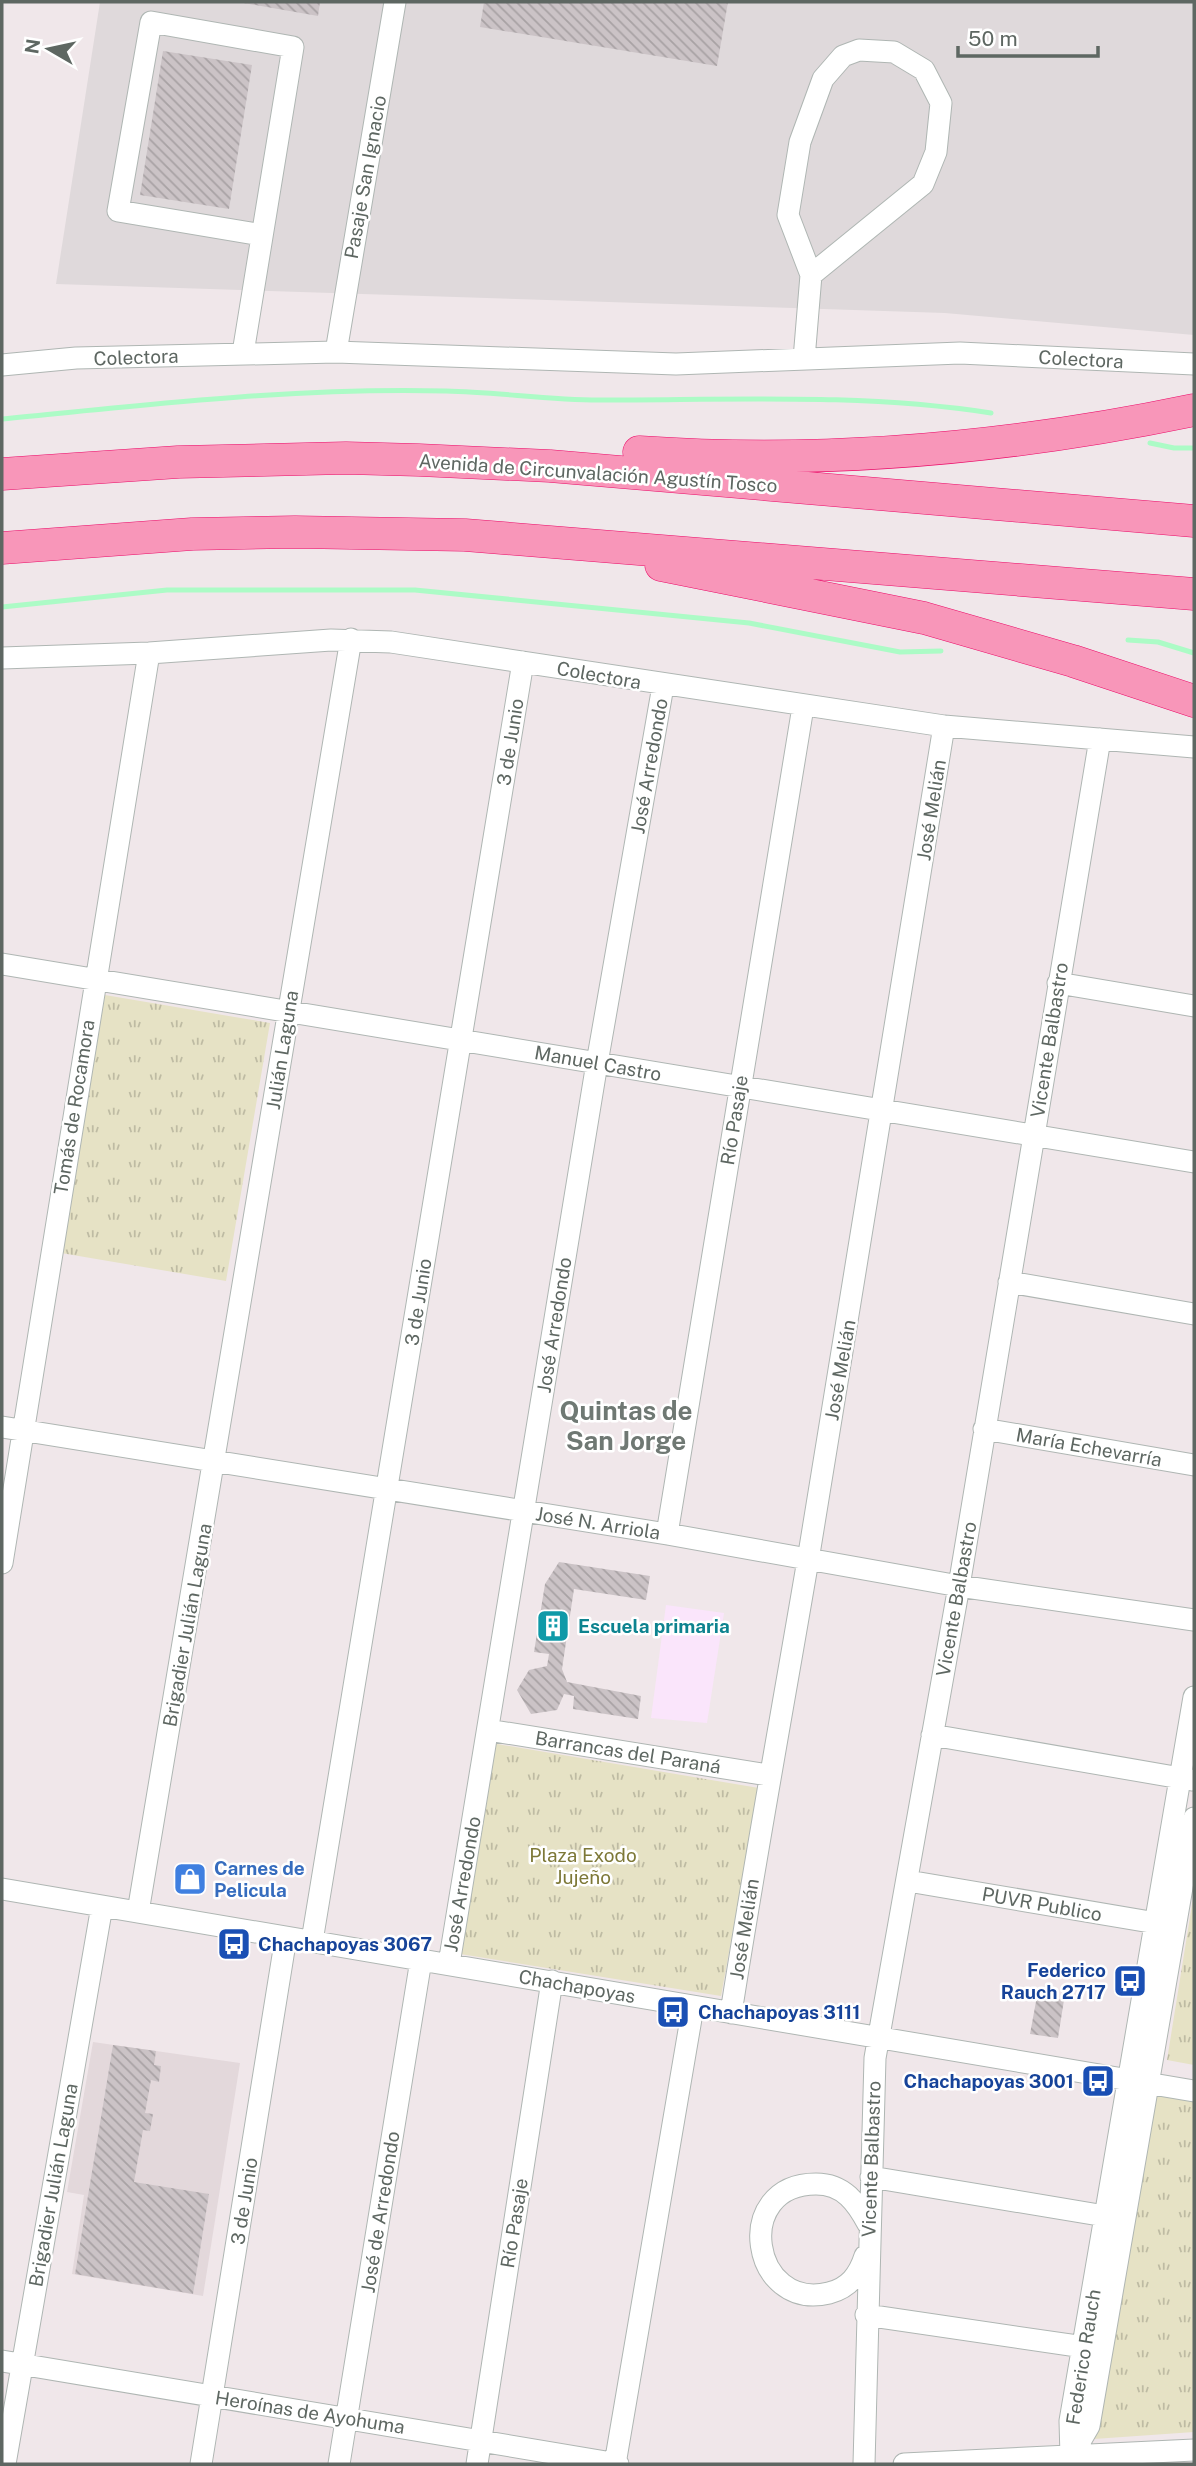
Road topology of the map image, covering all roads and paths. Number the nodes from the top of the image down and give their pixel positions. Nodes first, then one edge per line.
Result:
1 (395, 2) edge
2 (262, 235) junction
3 (811, 275) junction
4 (335, 352) junction
5 (243, 353) junction
6 (804, 359) junction
7 (1194, 364) edge
8 (2, 365) edge
9 (1194, 410) edge
10 (243, 460) junction
11 (2, 474) edge
12 (1194, 521) edge
13 (565, 541) junction
14 (2, 548) edge
15 (1194, 594) edge
16 (351, 639) junction
17 (149, 653) junction
18 (2, 658) edge
19 (523, 662) junction
20 (663, 686) junction
21 (1194, 701) edge
22 (803, 707) junction
23 (944, 726) junction
24 (1100, 739) junction
25 (1194, 747) edge
26 (2, 964) edge
27 (95, 980) junction
28 (1058, 983) junction
29 (1194, 1006) edge
30 (288, 1010) junction
31 (462, 1040) junction
32 (597, 1063) junction
33 (739, 1086) junction
34 (883, 1109) junction
35 (1034, 1135) junction
36 (1194, 1162) edge
37 (1009, 1282) junction
38 (1194, 1314) edge
39 (12, 1429) edge
40 (984, 1429) junction
41 (215, 1461) junction
42 (1194, 1465) edge
43 (387, 1489) junction
44 (524, 1511) junction
45 (667, 1534) junction
46 (808, 1558) junction
47 (2, 1563) edge
48 (959, 1586) junction
49 (1194, 1620) edge
50 (1194, 1697) edge
51 (488, 1730) junction
52 (932, 1735) junction
53 (768, 1775) junction
54 (1187, 1779) edge
55 (1194, 1818) edge
56 (908, 1881) junction
57 (2, 1889) edge
58 (102, 1906) junction
59 (138, 1912) junction
60 (1166, 1925) junction
61 (286, 1937) junction
62 (312, 1941) junction
63 (421, 1960) junction
64 (449, 1964) junction
65 (552, 1982) junction
66 (693, 2007) junction
67 (731, 2013) junction
68 (879, 2036) junction
69 (1139, 2081) junction
70 (1194, 2091) edge
71 (870, 2177) junction
72 (1105, 2216) junction
73 (869, 2226) junction
74 (868, 2248) junction
75 (866, 2315) junction
76 (1084, 2347) junction
77 (11, 2363) edge
78 (212, 2397) junction
79 (346, 2418) junction
80 (481, 2440) junction
81 (1194, 2449) edge
82 (1071, 2459) edge
83 (5, 2464) edge
84 (201, 2464) edge
85 (339, 2464) edge
86 (477, 2464) edge
87 (616, 2464) edge
88 (864, 2464) edge
89 (904, 2464) edge

1 - 4 street, Pasaje San Ignacio
2 - 2 street
2 - 5 street
3 - 3 street
3 - 6 street
4 - 5 street, Colectora
4 - 6 street, Colectora
5 - 8 street, Colectora
6 - 7 street, Colectora
9 - 10 highway
10 - 11 highway, Avenida de Circunvalación Agustín Tosco
10 - 12 highway, Avenida de Circunvalación Agustín Tosco
13 - 14 highway
13 - 15 highway
13 - 21 highway
16 - 17 street, Colectora
16 - 19 street, Colectora
16 - 30 street, Julián Laguna
17 - 18 street, Colectora
17 - 27 street, Tomás de Rocamora
19 - 20 street, Colectora
19 - 31 street, 3 de Junio
20 - 22 street, Colectora
20 - 32 street, José Arredondo
22 - 23 street, Colectora
22 - 33 street, Río Pasaje
23 - 24 street, Colectora
23 - 34 street, José Melián
24 - 25 street, Colectora
24 - 28 street, Vicente Balbastro
26 - 27 street, Manuel Castro
27 - 30 street, Manuel Castro
27 - 39 street, Tomás de Rocamora
28 - 29 street
28 - 35 street, Vicente Balbastro
30 - 31 street, Manuel Castro
30 - 41 street, Julián Laguna
31 - 32 street, Manuel Castro
31 - 43 street, 3 de Junio
32 - 33 street, Manuel Castro
32 - 44 street, José Arredondo
33 - 34 street, Manuel Castro
33 - 45 street, Río Pasaje
34 - 35 street, Manuel Castro
34 - 46 street, José Melián
35 - 36 street, Manuel Castro
35 - 37 street, Vicente Balbastro
37 - 38 street
37 - 40 street, Vicente Balbastro
39 - 41 street, José N. Arriola
39 - 47 street, Tomás de Rocamora
40 - 42 street, María Echevarría
40 - 48 street, Vicente Balbastro
41 - 43 street, José N. Arriola
41 - 59 street, Brigadier Julián Laguna
43 - 44 street, José N. Arriola
43 - 62 street, 3 de Junio
44 - 45 street, José N. Arriola
44 - 51 street, José Arredondo
45 - 46 street, José N. Arriola
46 - 48 street, José N. Arriola
46 - 53 street, José Melián
48 - 49 street, José N. Arriola
48 - 52 street, Vicente Balbastro
50 - 54 street, Federico Rauch
51 - 53 street, Barrancas del Paraná
51 - 64 street, José Arredondo
52 - 54 street
52 - 56 street, Vicente Balbastro
53 - 67 street, José Melián
54 - 60 street, Federico Rauch
55 - 60 street, Federico Rauch
56 - 60 street, PUVR Publico
56 - 68 street, Vicente Balbastro
57 - 58 street, Chachapoyas
58 - 59 street, Chachapoyas
58 - 77 street, Brigadier Julián Laguna
59 - 61 street, Chachapoyas
60 - 69 street, Federico Rauch
61 - 62 street, Chachapoyas
61 - 78 street, 3 de Junio
62 - 63 street, Chachapoyas
63 - 64 street, Chachapoyas
63 - 79 street, José de Arredondo
64 - 65 street, Chachapoyas
65 - 66 street, Chachapoyas
65 - 80 street, Río Pasaje
66 - 67 street, Chachapoyas
66 - 87 street
67 - 68 street, Chachapoyas
68 - 69 street, Chachapoyas
68 - 71 street, Vicente Balbastro
69 - 70 street, Chachapoyas
69 - 72 street, Federico Rauch
69 - 82 street, Federico Rauch
71 - 72 street
71 - 73 street, Vicente Balbastro
72 - 76 street, Federico Rauch
73 - 74 street, Vicente Balbastro
73 - 74 street
74 - 75 street, Vicente Balbastro
75 - 76 street
75 - 88 street, Vicente Balbastro
76 - 82 street, Federico Rauch
77 - 78 street, Heroínas de Ayohuma
77 - 83 street, Brigadier Julián Laguna
78 - 79 street, Heroínas de Ayohuma
78 - 84 street, 3 de Junio
79 - 80 street, Heroínas de Ayohuma
79 - 85 street, José de Arredondo
80 - 86 street, Río Pasaje
80 - 87 street, Heroínas de Ayohuma
81 - 82 street
82 - 89 street

